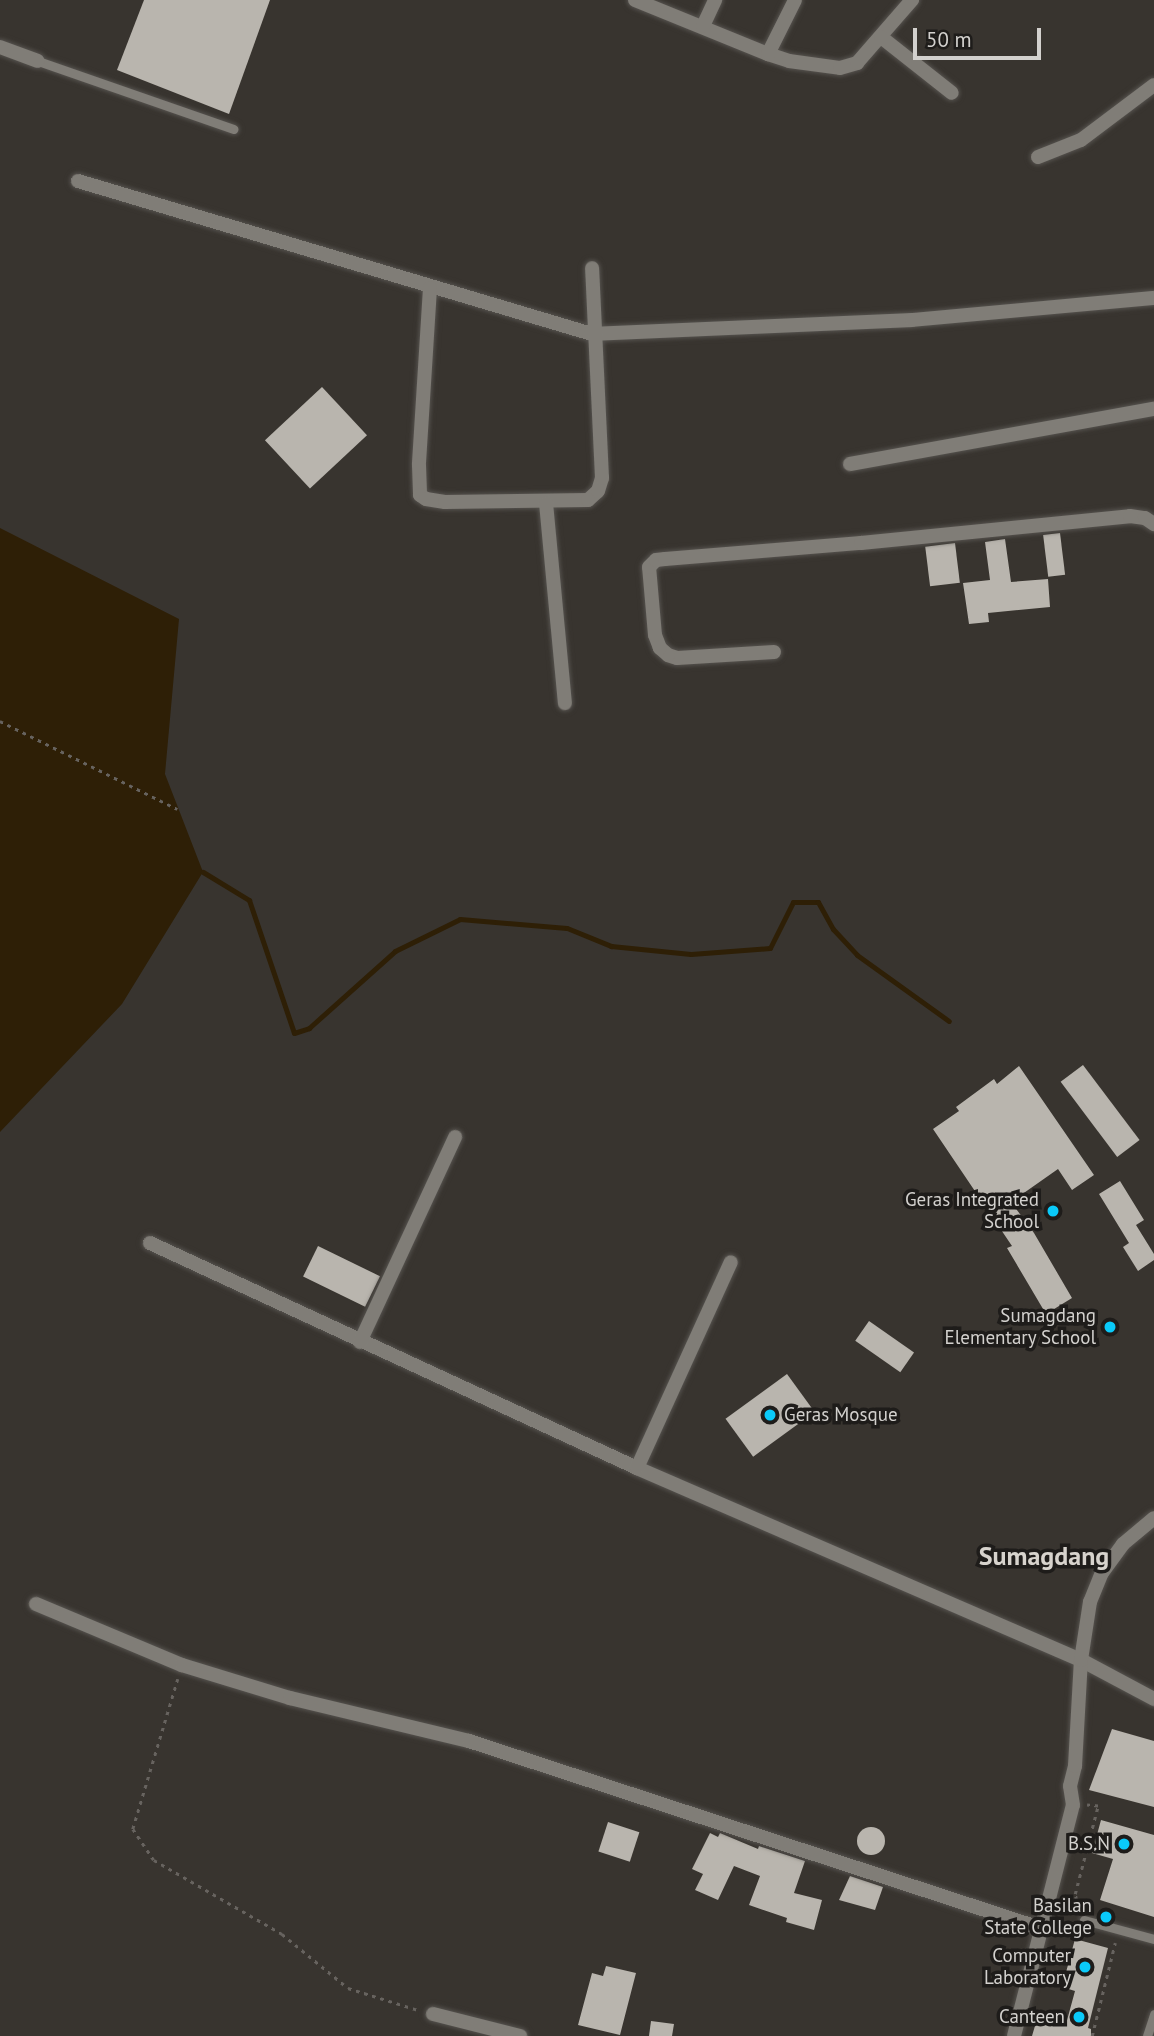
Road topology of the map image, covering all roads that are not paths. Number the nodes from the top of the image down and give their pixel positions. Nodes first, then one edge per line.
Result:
1 (635, 0) edge
2 (715, 0) edge
3 (795, 0) edge
4 (912, 0) edge
5 (703, 26) junction
6 (881, 37) junction
7 (0, 47) edge
8 (768, 54) junction
9 (37, 61) joint
10 (1154, 85) edge
11 (951, 93) dead end
12 (233, 129) dead end
13 (1038, 157) dead end
14 (78, 181) dead end
15 (592, 268) dead end
16 (430, 288) junction
17 (1154, 298) edge
18 (592, 334) junction
19 (1154, 408) edge
20 (850, 464) dead end
21 (546, 503) junction
22 (1154, 524) edge
23 (774, 652) dead end
24 (565, 703) dead end
25 (455, 1137) dead end
26 (150, 1243) dead end
27 (731, 1262) dead end
28 (360, 1342) junction
29 (637, 1468) junction
30 (1154, 1518) edge
31 (36, 1604) dead end
32 (1081, 1660) junction
33 (1154, 1699) edge
34 (1084, 1920) road end
35 (1040, 1928) junction
36 (1154, 1939) edge
37 (433, 2014) road end
38 (1154, 2014) edge
39 (520, 2036) edge
40 (1014, 2036) edge
41 (1147, 2036) edge

1 - 5 street
2 - 5 street
3 - 8 street
4 - 6 street
5 - 8 street
6 - 8 street
6 - 11 street
7 - 9 street
9 - 12 lane
10 - 13 street
14 - 16 street
15 - 18 street
16 - 18 street
16 - 21 street
17 - 18 street
18 - 21 street
19 - 20 street
21 - 24 street
22 - 23 street
25 - 28 street
26 - 28 street
27 - 29 street
28 - 29 street
29 - 32 street
30 - 32 street
31 - 35 street
32 - 33 street
32 - 35 street
34 - 36 lane
35 - 40 street
37 - 39 street
38 - 41 lane

